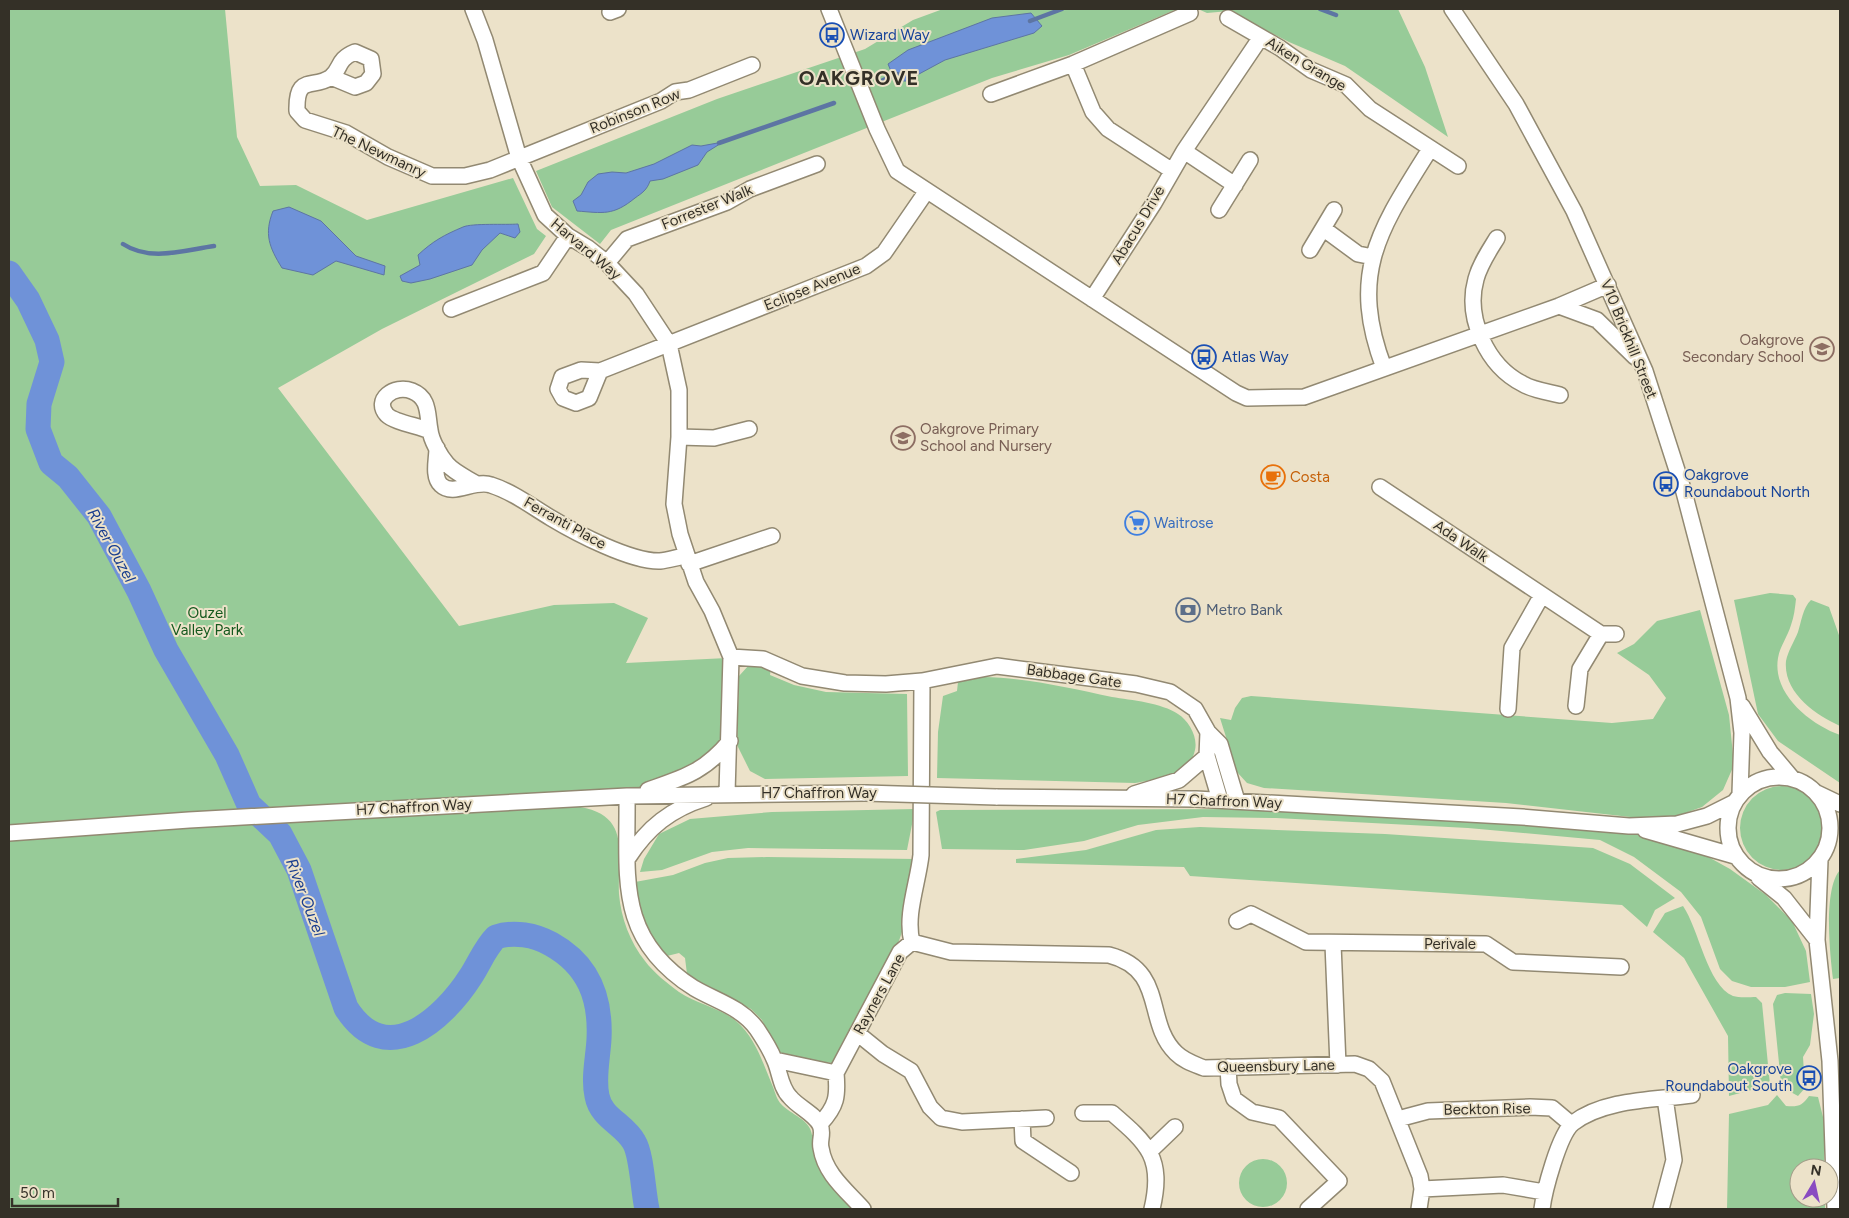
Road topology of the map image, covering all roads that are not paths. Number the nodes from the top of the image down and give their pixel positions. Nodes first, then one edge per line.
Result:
1 (473, 9) edge
2 (829, 9) edge
3 (1452, 9) edge
4 (1190, 12) dead end
5 (1228, 18) dead end
6 (1261, 37) junction
7 (1073, 64) junction
8 (752, 65) dead end
9 (331, 77) dead end
10 (991, 94) dead end
11 (1430, 149) junction
12 (1184, 151) junction
13 (519, 158) junction
14 (1250, 160) dead end
15 (817, 164) dead end
16 (1458, 166) dead end
17 (1171, 170) junction
18 (1235, 185) junction
19 (926, 192) junction
20 (1219, 210) dead end
21 (1334, 210) dead end
22 (1324, 229) junction
23 (568, 236) junction
24 (1497, 238) dead end
25 (1310, 250) dead end
26 (1373, 257) junction
27 (607, 263) junction
28 (1608, 285) junction
29 (1092, 299) junction
30 (1559, 306) junction
31 (451, 309) dead end
32 (1480, 334) junction
33 (669, 344) junction
34 (1642, 366) junction
35 (1384, 368) junction
36 (600, 372) dead end
37 (1560, 395) dead end
38 (749, 429) dead end
39 (430, 431) dead end
40 (679, 437) junction
41 (1380, 487) dead end
42 (772, 536) dead end
43 (687, 560) junction
44 (1542, 595) junction
45 (730, 657) junction
46 (922, 681) junction
47 (1738, 698) junction
48 (1576, 706) dead end
49 (1508, 708) dead end
50 (1208, 732) junction
51 (730, 741) junction
52 (1207, 756) junction
53 (1792, 778) junction
54 (1816, 792) junction
55 (726, 793) junction
56 (631, 795) junction
57 (1120, 798) junction
58 (1737, 799) junction
59 (1220, 800) junction
60 (1237, 801) junction
61 (1840, 804) edge
62 (1629, 826) junction
63 (9, 833) edge
64 (1840, 846) edge
65 (1823, 855) junction
66 (1735, 856) junction
67 (628, 858) junction
68 (1754, 874) junction
69 (1237, 921) dead end
70 (1817, 940) junction
71 (912, 942) junction
72 (1334, 944) junction
73 (1621, 967) dead end
74 (857, 1033) junction
75 (775, 1060) junction
76 (1338, 1065) junction
77 (1228, 1067) junction
78 (836, 1072) junction
79 (1692, 1095) dead end
80 (1665, 1098) junction
81 (1083, 1113) dead end
82 (1046, 1118) dead end
83 (1398, 1119) junction
84 (1022, 1120) junction
85 (820, 1124) junction
86 (1571, 1124) junction
87 (1175, 1128) dead end
88 (1150, 1151) junction
89 (1071, 1173) dead end
90 (1422, 1189) junction
91 (1544, 1192) junction
92 (863, 1209) edge
93 (1152, 1209) edge
94 (1308, 1209) edge
95 (1419, 1209) edge
96 (1542, 1209) edge
97 (1661, 1209) edge
98 (1835, 1209) edge

1 - 13 street, Harvard Way
2 - 19 street
3 - 28 street, V10 Brickhill Street
4 - 7 street
5 - 6 street, Aiken Grange
6 - 11 street, Aiken Grange
6 - 12 street, Abacus Drive
7 - 10 street
7 - 17 street
8 - 13 street, Robinson Row
9 - 13 street, The Newmanry
11 - 16 street, Aiken Grange
11 - 26 street
12 - 17 street, Abacus Drive
12 - 18 street
13 - 23 street, Harvard Way
14 - 18 street
15 - 27 street, Forrester Walk
17 - 29 street, Abacus Drive
18 - 20 street
19 - 29 street
19 - 33 street, Eclipse Avenue
21 - 22 street
22 - 25 street
22 - 26 street
23 - 27 street, Harvard Way
23 - 31 street
24 - 32 street
26 - 35 street
27 - 33 street, Harvard Way
28 - 30 street
28 - 34 street, V10 Brickhill Street
29 - 35 street
30 - 32 street
30 - 34 street
32 - 35 street
32 - 37 street
33 - 36 street, Eclipse Avenue
33 - 40 street, Harvard Way
34 - 47 street, V10 Brickhill Street
38 - 40 street
39 - 43 street, Ferranti Place
40 - 43 street, Harvard Way
41 - 44 street, Ada Walk
42 - 43 street, Ferranti Place
43 - 45 street, Harvard Way
44 - 48 street, Ada Walk
44 - 49 street
45 - 46 street, Babbage Gate
45 - 51 street
46 - 50 street, Babbage Gate
46 - 71 street, Rayners Lane
47 - 53 street, V10 Brickhill Street
47 - 58 street, V10 Brickhill Street
50 - 52 street
50 - 60 street, Babbage Gate
51 - 55 street
51 - 56 street
52 - 57 street
52 - 59 street
53 - 54 street
53 - 58 street
54 - 61 street
54 - 65 street
55 - 56 street, H7 Chaffron Way
55 - 57 street, H7 Chaffron Way, bridge
55 - 67 street
56 - 63 street, H7 Chaffron Way
56 - 67 street
57 - 59 street, H7 Chaffron Way
58 - 62 street, H7 Chaffron Way
58 - 66 street
59 - 60 street, H7 Chaffron Way
60 - 62 street, H7 Chaffron Way
62 - 66 street, H7 Chaffron Way
64 - 65 street
65 - 68 street
65 - 70 street
66 - 68 street
67 - 75 street
68 - 70 street
69 - 72 street, Perivale
70 - 98 street
71 - 74 street, Rayners Lane
71 - 77 street, Queensbury Lane
72 - 73 street, Perivale
72 - 76 street
74 - 78 street, Rayners Lane
74 - 84 street
75 - 78 street
75 - 85 street
76 - 77 street, Queensbury Lane
76 - 83 street, Queensbury Lane
77 - 94 street
78 - 85 street
79 - 80 street
80 - 86 street
80 - 97 street
81 - 88 street
82 - 84 street
83 - 86 street, Beckton Rise
83 - 90 street, Queensbury Lane
84 - 89 street
85 - 92 street
86 - 91 street
87 - 88 street
88 - 93 street
90 - 91 street
90 - 95 street, Queensbury Lane
91 - 96 street

